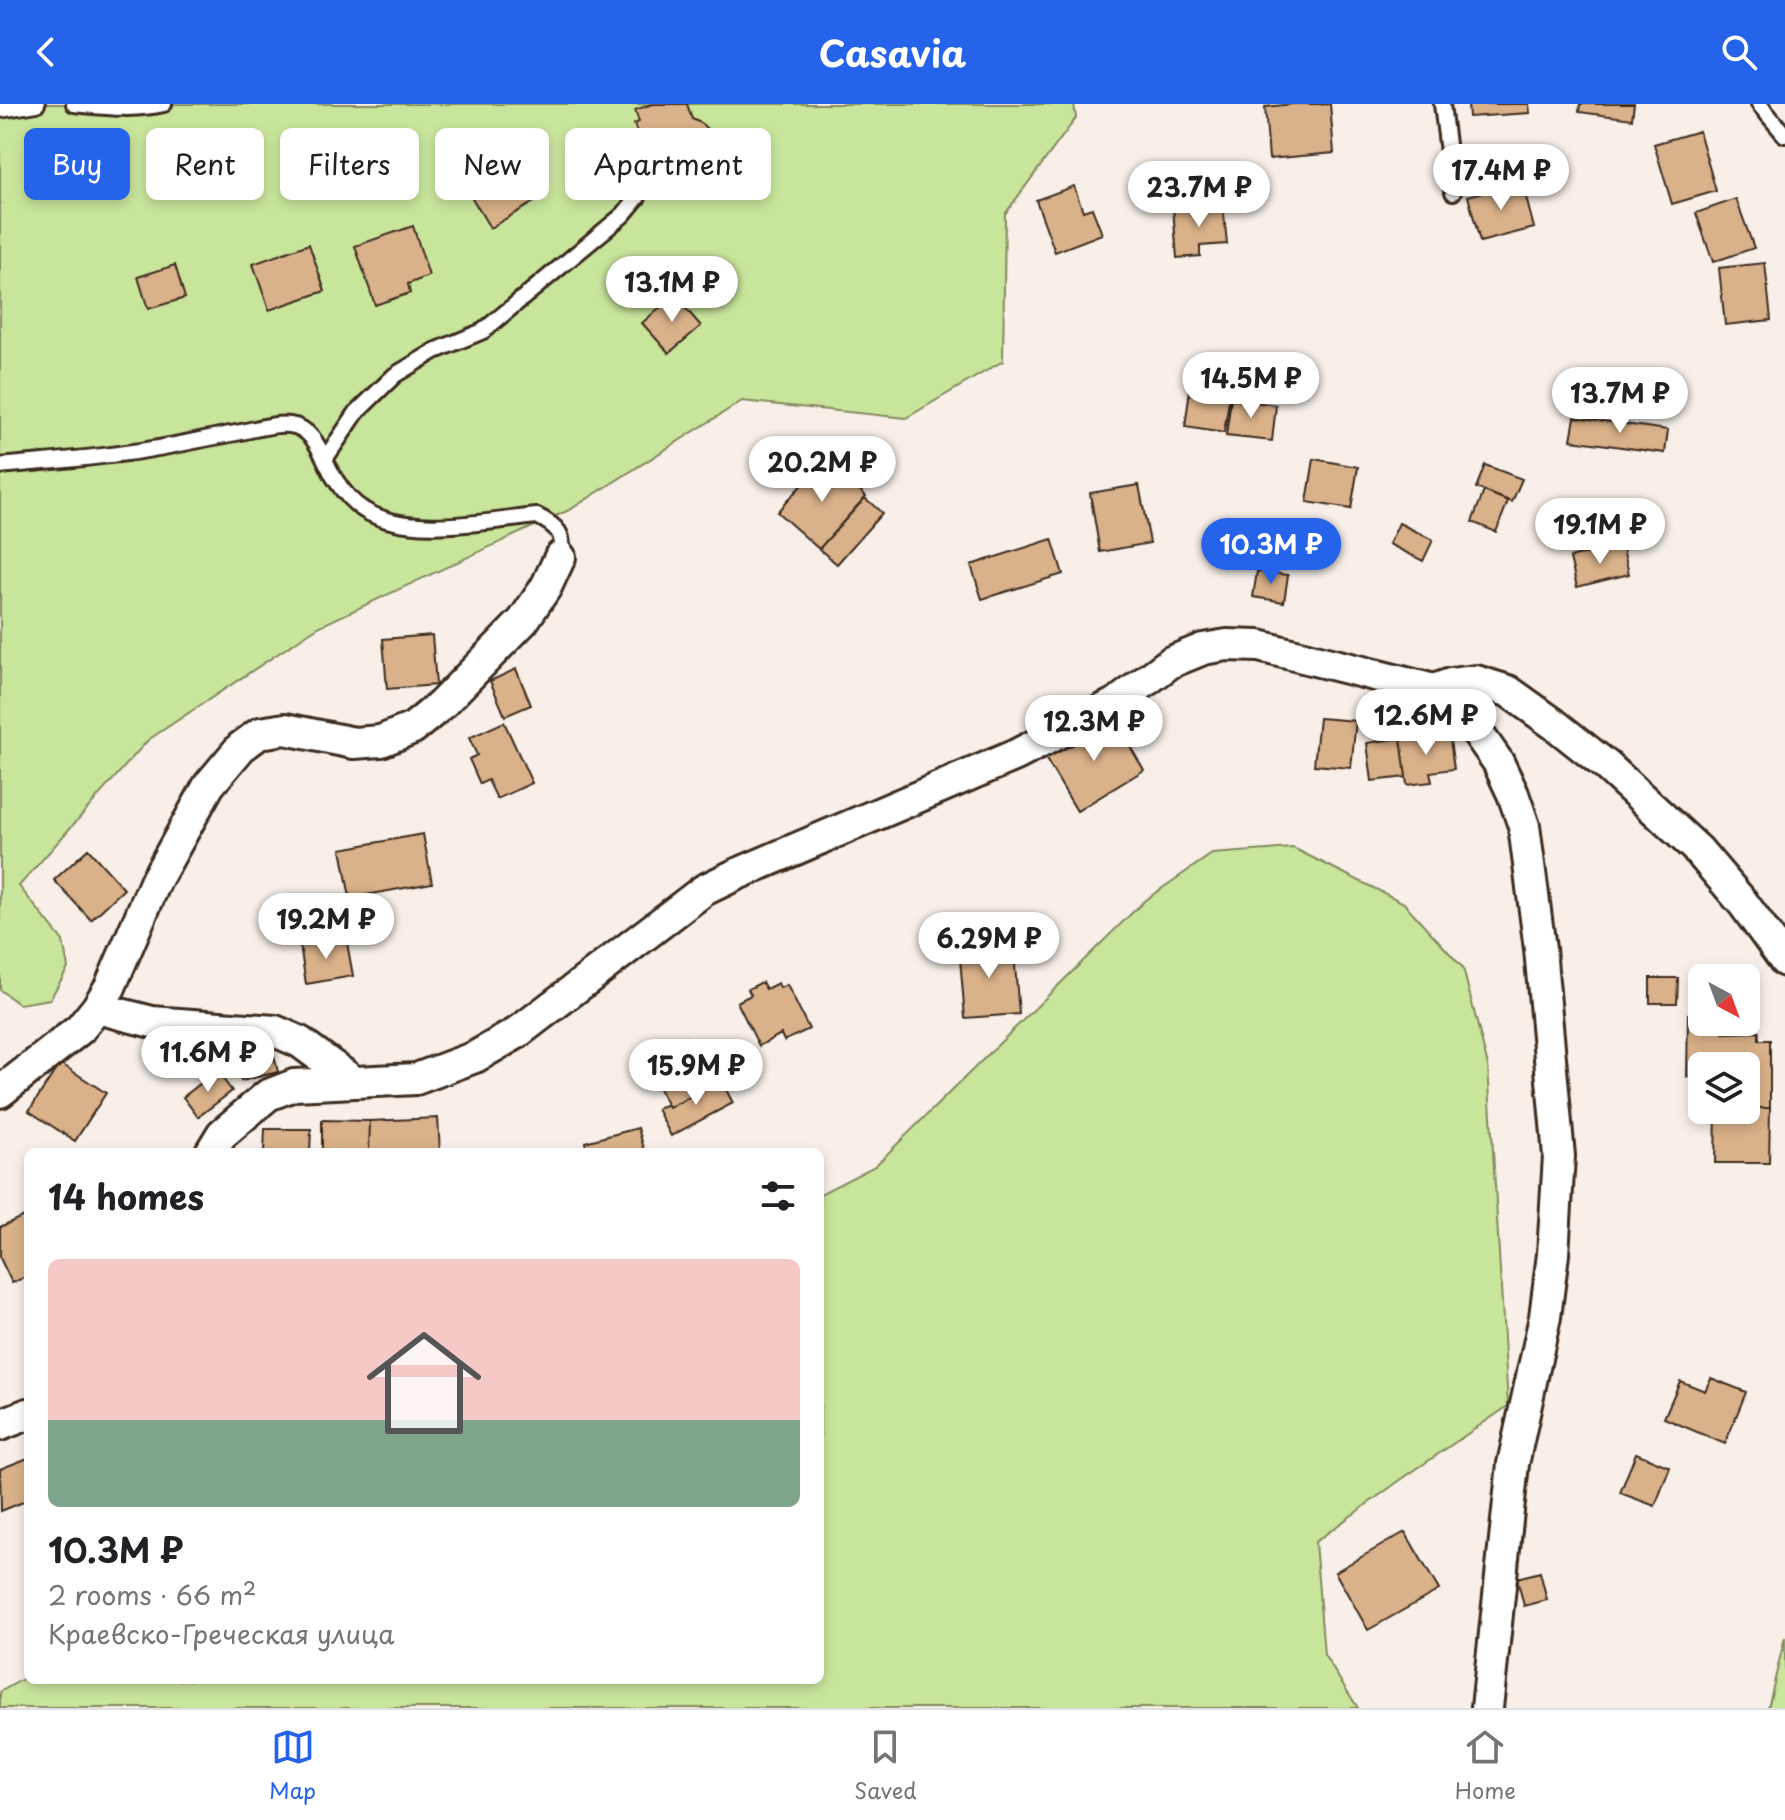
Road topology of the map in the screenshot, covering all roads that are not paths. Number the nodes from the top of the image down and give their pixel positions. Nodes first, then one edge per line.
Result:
1 (37, 104) edge
2 (74, 104) edge
3 (164, 104) edge
4 (1442, 104) edge
5 (1759, 104) edge
6 (0, 110) edge
7 (1785, 135) edge
8 (1453, 192) dead end
9 (636, 200) edge
10 (325, 459) junction
11 (0, 466) edge
12 (560, 557) joint
13 (1434, 690) junction
14 (1785, 961) edge
15 (97, 1008) junction
16 (354, 1082) junction
17 (0, 1092) edge
18 (213, 1148) edge
19 (24, 1416) edge
20 (0, 1425) edge
21 (1487, 1708) edge

1 - 6 lane
2 - 3 lane
4 - 8 lane
5 - 7 lane
9 - 10 lane
10 - 11 lane
10 - 12 lane
12 - 15 street
13 - 14 street
13 - 16 street
13 - 21 street
15 - 16 street
15 - 17 street
16 - 18 street
19 - 20 street

